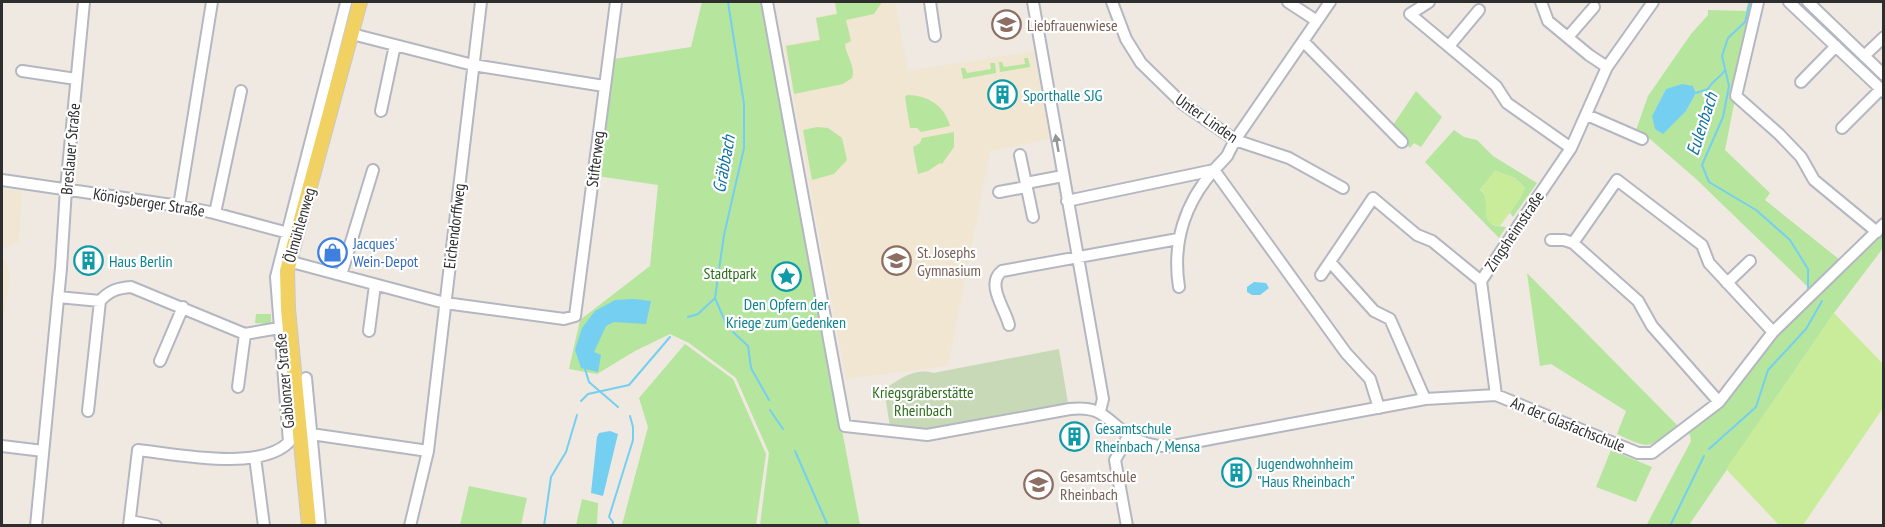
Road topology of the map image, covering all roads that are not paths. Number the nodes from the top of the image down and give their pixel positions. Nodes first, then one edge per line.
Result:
1 (84, 2) edge
2 (212, 2) edge
3 (481, 2) edge
4 (616, 2) edge
5 (767, 2) edge
6 (930, 2) edge
7 (1033, 2) edge
8 (1112, 2) edge
9 (1288, 2) edge
10 (1330, 2) edge
11 (1429, 2) edge
12 (1541, 2) edge
13 (1653, 2) edge
14 (1758, 2) edge
15 (1789, 2) edge
16 (1808, 2) edge
17 (351, 3) edge
18 (1594, 7) dead end
19 (1479, 10) dead end
20 (1317, 21) junction
21 (352, 33) junction
22 (935, 36) dead end
23 (1884, 37) edge
24 (1568, 38) junction
25 (1303, 42) junction
26 (396, 45) junction
27 (1449, 46) junction
28 (1836, 46) junction
29 (1864, 56) junction
30 (474, 65) junction
31 (1607, 67) junction
32 (22, 71) dead end
33 (1884, 75) edge
34 (76, 79) junction
35 (1801, 82) dead end
36 (604, 86) junction
37 (1882, 90) edge
38 (241, 91) dead end
39 (381, 111) dead end
40 (1587, 115) junction
41 (1842, 128) dead end
42 (1642, 139) dead end
43 (1235, 140) junction
44 (1402, 142) dead end
45 (1571, 148) junction
46 (1020, 155) dead end
47 (373, 170) dead end
48 (1214, 170) junction
49 (1063, 176) junction
50 (2, 180) edge
51 (1026, 185) junction
52 (1343, 188) dead end
53 (66, 189) junction
54 (999, 192) dead end
55 (1067, 201) junction
56 (179, 206) junction
57 (215, 213) junction
58 (1033, 217) dead end
59 (1880, 228) edge
60 (291, 234) junction
61 (1178, 239) junction
62 (1551, 240) dead end
63 (1573, 243) junction
64 (1078, 258) junction
65 (288, 261) junction
66 (1750, 261) dead end
67 (1331, 263) junction
68 (341, 276) junction
69 (1321, 276) dead end
70 (1481, 281) junction
71 (1727, 283) junction
72 (375, 285) junction
73 (1179, 287) dead end
74 (58, 297) junction
75 (100, 302) junction
76 (445, 303) junction
77 (183, 307) junction
78 (1010, 326) dead end
79 (279, 328) junction
80 (369, 331) dead end
81 (1773, 332) junction
82 (246, 334) junction
83 (160, 362) dead end
84 (306, 378) dead end
85 (238, 387) dead end
86 (1496, 395) junction
87 (1425, 399) junction
88 (1719, 402) junction
89 (1379, 408) junction
90 (88, 411) dead end
91 (1100, 411) junction
92 (311, 434) junction
93 (1129, 435) junction
94 (2, 446) edge
95 (43, 451) junction
96 (428, 451) junction
97 (255, 457) junction
98 (130, 523) edge
99 (36, 525) edge
100 (156, 525) edge
101 (264, 525) edge
102 (309, 525) edge
103 (320, 525) edge
104 (410, 525) edge
105 (1127, 525) edge

1 - 34 street, Breslauer Straße
2 - 56 street
3 - 30 street, Eichendorffweg
4 - 36 street, Stifterweg
5 - 91 street
6 - 22 street
49 -> 7 street
8 - 43 street, Unter Linden
9 - 20 street
10 - 20 street
11 - 27 street
12 - 24 street
13 - 31 street, Zingsheimstraße
14 - 59 street
15 - 28 street
16 - 29 street
17 - 21 main road, Ölmühlenweg
17 - 60 street, Ölmühlenweg
18 - 24 street
19 - 27 street
20 - 25 street
21 - 26 street
21 - 60 main road, Ölmühlenweg
23 - 29 street
24 - 31 street
25 - 43 street
25 - 44 street
26 - 30 street
26 - 39 street
27 - 45 street
28 - 35 street
28 - 37 street
29 - 33 street
30 - 36 street
30 - 76 street, Eichendorffweg
31 - 40 street, Zingsheimstraße
32 - 34 street
34 - 53 street, Breslauer Straße
36 - 76 street, Stifterweg
37 - 41 street
38 - 57 street
40 - 42 street
40 - 45 street, Zingsheimstraße
43 - 48 street
43 - 52 street, Unter Linden
45 - 70 street, Zingsheimstraße
46 - 51 street
47 - 68 street
48 - 55 street
48 - 61 street
48 - 89 street
49 - 51 street
49 - 55 street
50 - 53 street, Königsberger Straße
51 - 54 street
51 - 58 street
53 - 56 street, Königsberger Straße
53 - 74 street, Breslauer Straße
55 - 64 street
56 - 57 street, Königsberger Straße
57 - 60 street, Königsberger Straße
59 - 81 street, An der Glasfachschule
60 - 65 main road, Ölmühlenweg
60 - 79 street, Gablonzer Straße
61 - 64 street
61 - 73 street
62 - 63 street
63 - 71 street
63 - 88 street
64 - 78 street
64 - 91 street
65 - 68 street
65 - 102 main road, Ölmühlenweg
66 - 71 street
67 - 69 street
67 - 70 street
67 - 87 street
68 - 72 street
70 - 86 street, Zingsheimstraße
71 - 81 street
72 - 76 street
72 - 80 street
74 - 75 street
74 - 95 street, Breslauer Straße
75 - 77 street
75 - 90 street
76 - 96 street, Eichendorffweg
77 - 82 street
77 - 83 street
79 - 82 street
79 - 97 street, Gablonzer Straße
81 - 88 street, An der Glasfachschule
82 - 85 street
84 - 92 street
86 - 87 street, An der Glasfachschule
86 - 88 street, An der Glasfachschule
87 - 89 street, An der Glasfachschule
89 - 93 street, An der Glasfachschule
91 - 93 street, An der Glasfachschule
92 - 96 street
92 - 103 street
93 - 105 street
94 - 95 street
95 - 99 street, Breslauer Straße
96 - 104 street, Eichendorffweg
97 - 98 street, Gablonzer Straße
97 - 101 street
98 - 100 street

